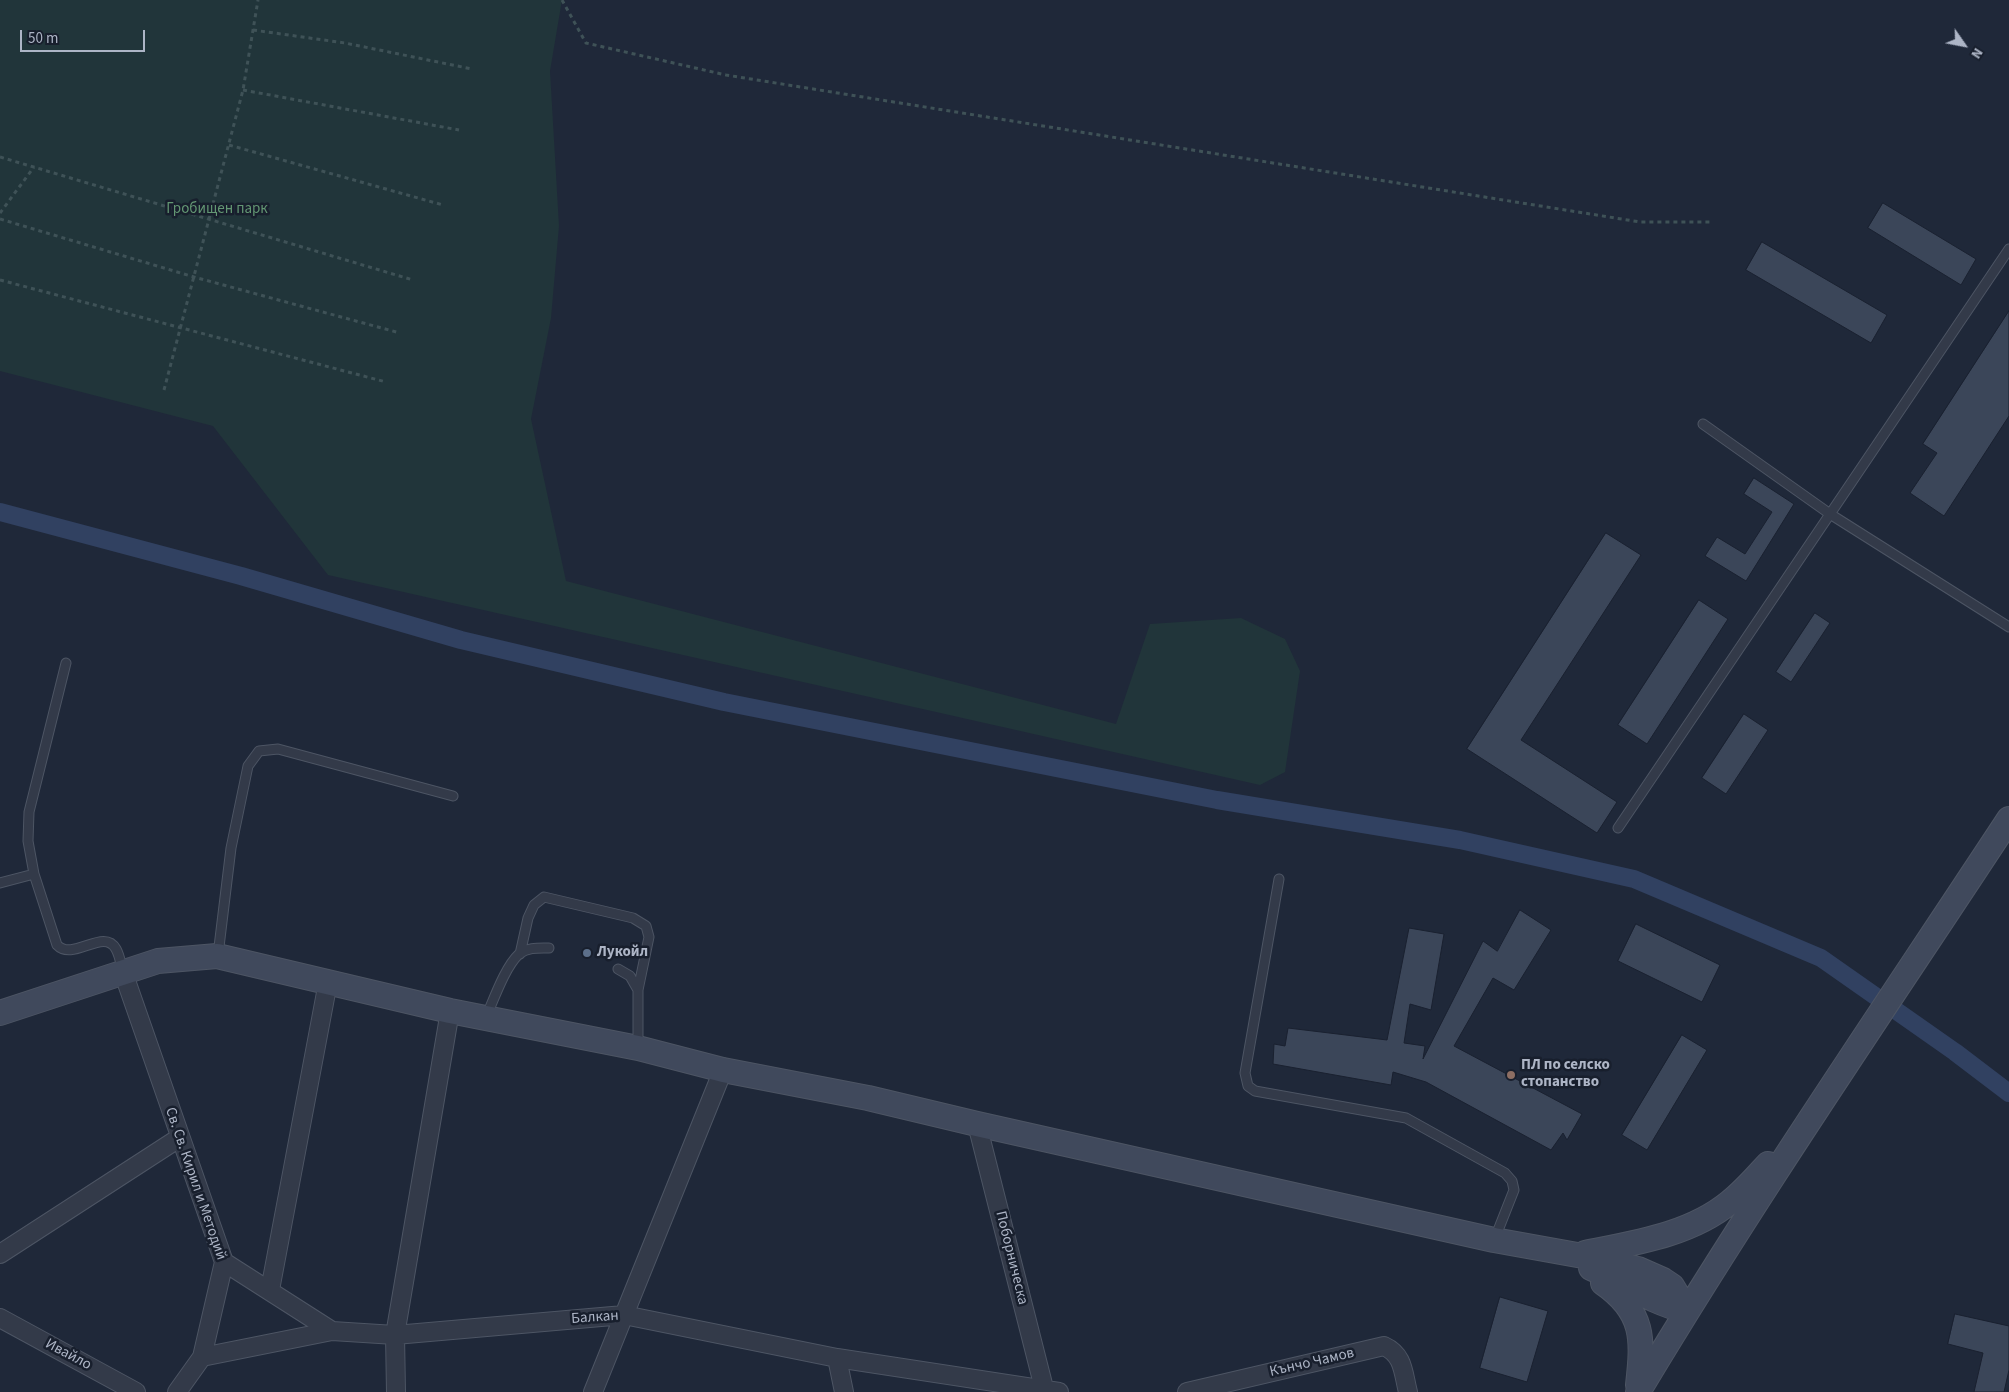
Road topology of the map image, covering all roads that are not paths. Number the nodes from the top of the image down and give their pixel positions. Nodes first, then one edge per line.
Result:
1 (2009, 249) edge
2 (1703, 424) dead end
3 (1830, 514) junction
4 (2009, 627) edge
5 (66, 663) dead end
6 (453, 796) dead end
7 (2009, 819) edge
8 (1618, 828) dead end
9 (34, 874) junction
10 (1279, 879) dead end
11 (0, 882) edge
12 (549, 948) dead end
13 (520, 954) junction
14 (217, 956) junction
15 (618, 968) dead end
16 (123, 972) junction
17 (328, 982) junction
18 (638, 990) junction
19 (450, 1011) junction
20 (0, 1013) edge
21 (486, 1017) junction
22 (638, 1048) junction
23 (723, 1070) junction
24 (1815, 1110) junction
25 (977, 1124) junction
26 (179, 1138) junction
27 (1494, 1240) junction
28 (0, 1254) edge
29 (1574, 1258) junction
30 (224, 1262) junction
31 (270, 1290) junction
32 (1686, 1311) junction
33 (624, 1315) junction
34 (0, 1318) edge
35 (332, 1331) junction
36 (395, 1336) junction
37 (202, 1357) junction
38 (837, 1358) junction
39 (1050, 1391) edge
40 (136, 1392) edge
41 (177, 1392) edge
42 (396, 1392) edge
43 (593, 1392) edge
44 (844, 1392) edge
45 (1187, 1392) edge
46 (1408, 1392) edge
47 (1638, 1392) edge

1 - 3 lane
2 - 3 lane
3 - 4 lane
3 - 8 lane
5 - 9 lane
6 - 14 lane
7 - 24 main road
9 - 11 lane
9 - 16 lane
10 - 27 lane
12 - 13 lane
13 - 18 lane
13 - 21 lane
14 - 16 main road
14 - 17 main road
15 - 18 lane
16 - 20 main road
16 - 26 street, Св. Св. Кирил и Методий
17 - 19 main road
17 - 31 street
18 - 22 lane
19 - 21 main road
19 - 36 street
21 - 22 main road
22 - 23 main road
23 - 25 main road
23 - 33 street
24 - 29 main road
24 - 32 main road
25 - 27 main road
25 - 39 street, Поборническа
26 - 28 street
26 - 30 street, Св. Св. Кирил и Методий
27 - 29 main road
29 - 32 main road
29 - 47 main road
30 - 31 street
30 - 37 street, Св. Св. Кирил и Методий
31 - 35 street
32 - 47 main road
33 - 36 street, Балкан
33 - 38 street, Балкан
33 - 43 street
34 - 40 street, Ивайло
35 - 36 street, Балкан
35 - 37 street, Балкан
36 - 42 street
37 - 41 street, Св. Св. Кирил и Методий
38 - 39 street, Балкан
38 - 44 street
45 - 46 street, Кънчо Чамов

